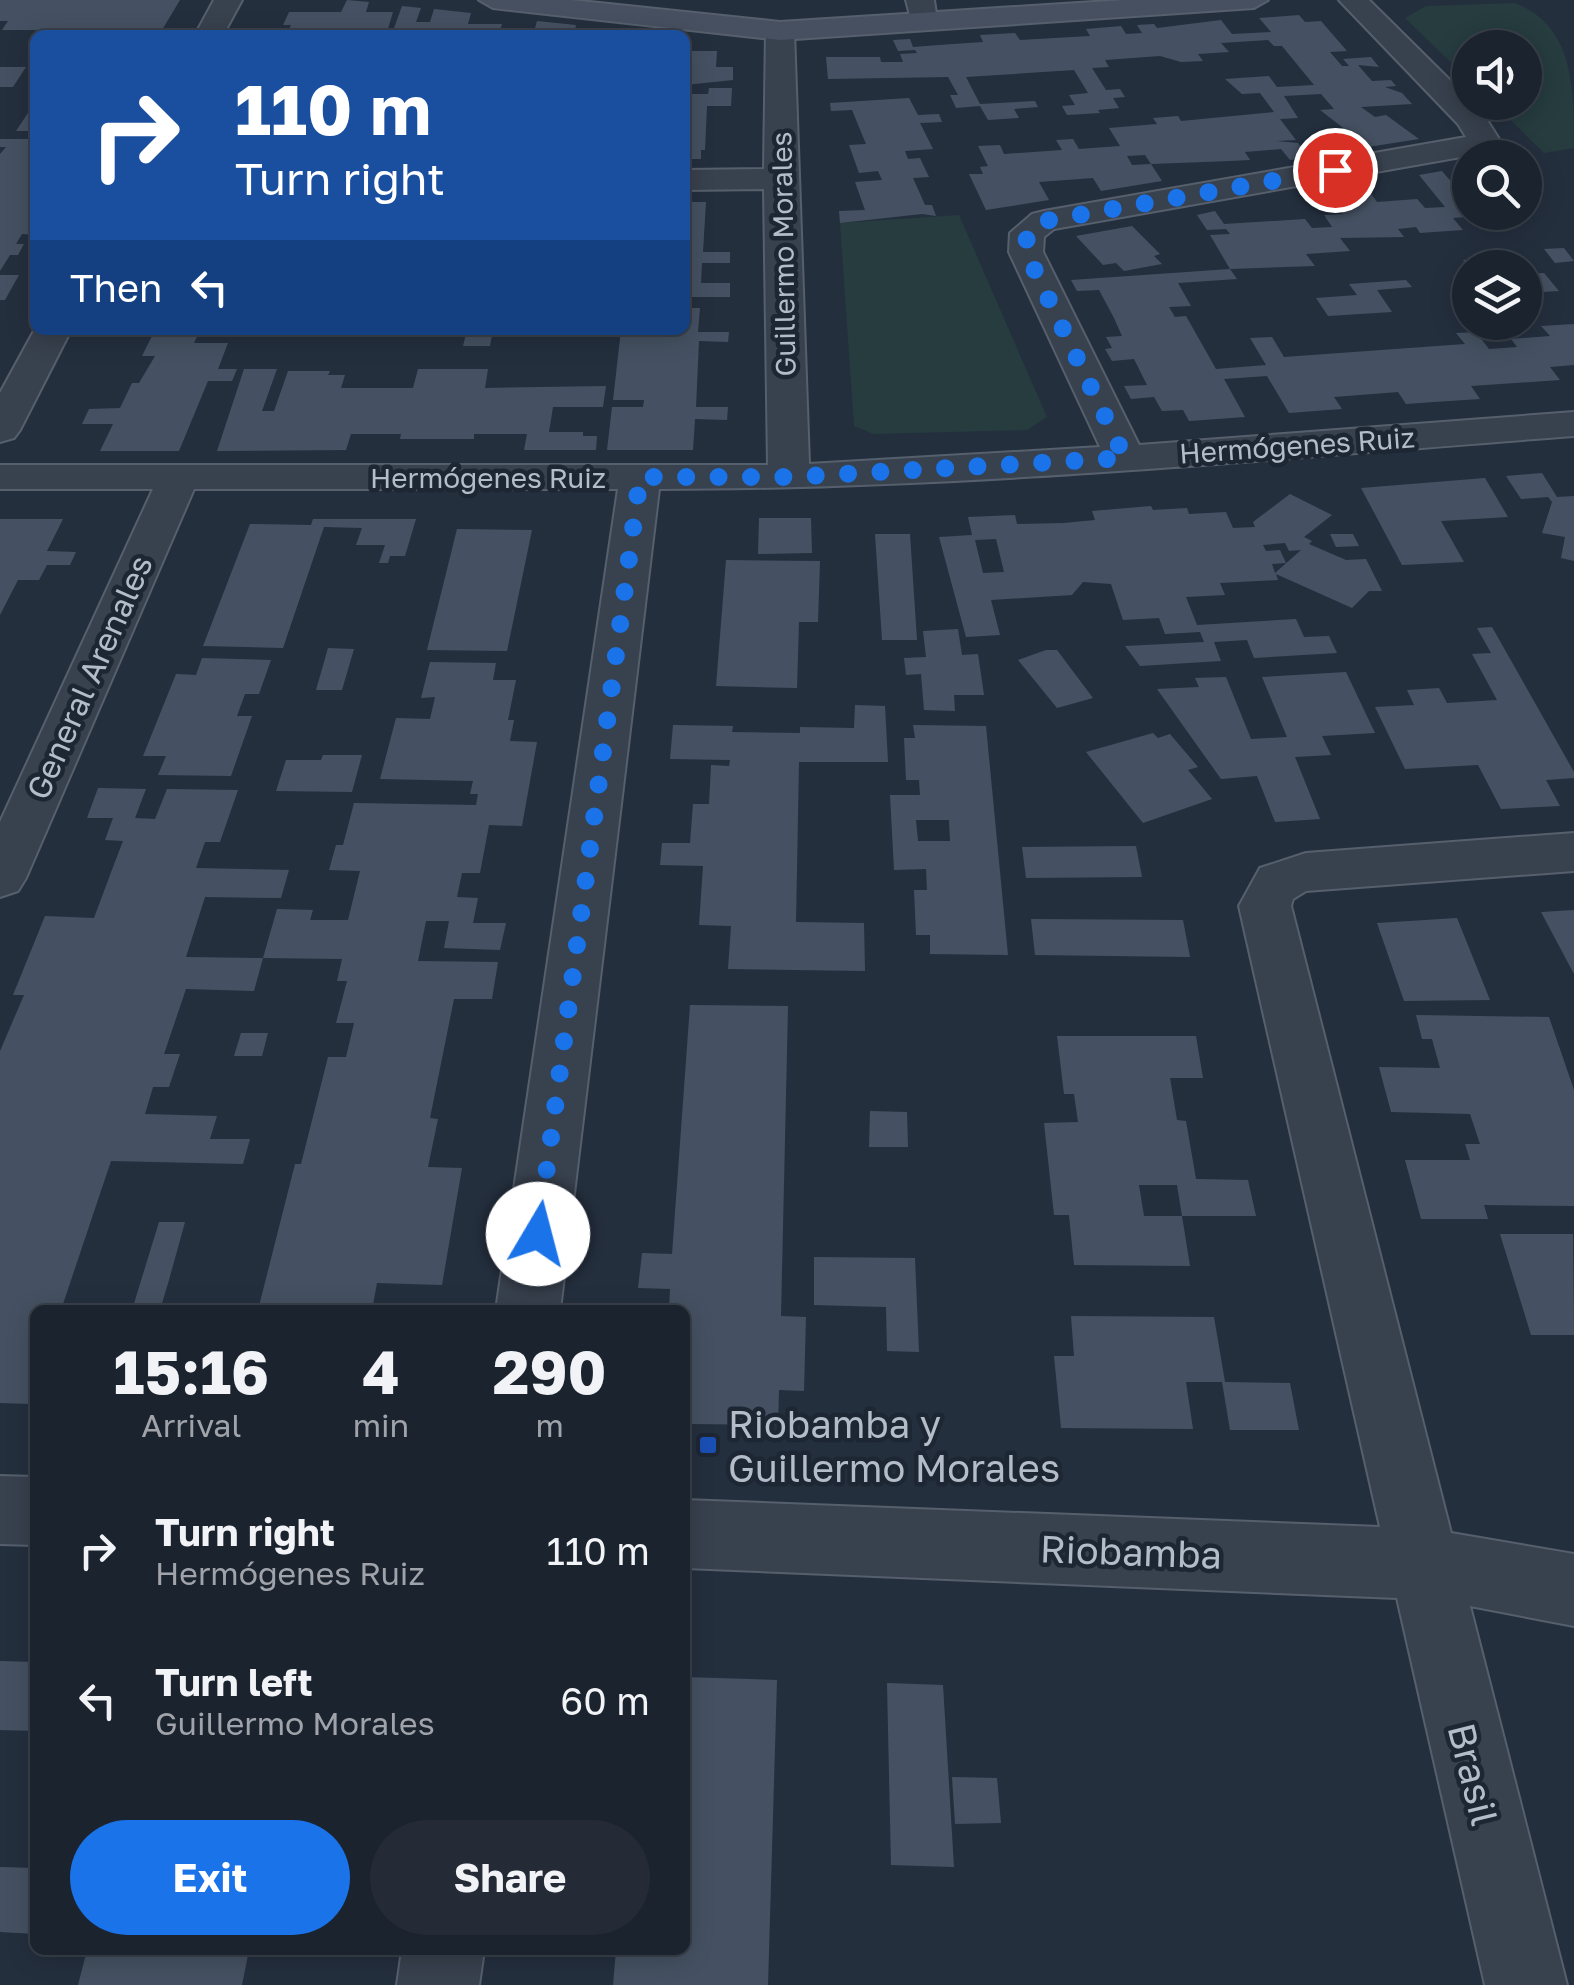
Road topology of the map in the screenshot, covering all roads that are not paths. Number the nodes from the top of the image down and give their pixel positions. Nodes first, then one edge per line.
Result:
1 (228, 0) edge
2 (494, 0) edge
3 (1242, 0) edge
4 (1254, 0) edge
5 (1353, 0) edge
6 (595, 6) edge
7 (921, 10) edge
8 (212, 30) edge
9 (780, 32) junction
10 (780, 179) junction
11 (690, 180) edge
12 (49, 335) edge
13 (1574, 424) edge
14 (0, 430) edge
15 (1125, 458) junction
16 (0, 477) edge
17 (179, 477) junction
18 (640, 477) junction
19 (790, 477) junction
20 (1574, 852) edge
21 (0, 878) edge
22 (529, 1305) edge
23 (0, 1510) edge
24 (30, 1511) edge
25 (690, 1534) edge
26 (1422, 1564) junction
27 (1574, 1590) edge
28 (442, 1955) edge
29 (438, 1985) edge
30 (1526, 1985) edge

1 - 8 street
2 - 6 street
3 - 4 street
3 - 7 street
5 - 15 street
6 - 9 street
7 - 9 street
9 - 10 street, Guillermo Morales
10 - 11 street
10 - 19 street, Guillermo Morales
12 - 14 street
13 - 15 street, Hermógenes Ruiz
15 - 19 street, Hermógenes Ruiz
16 - 17 street, Hermógenes Ruiz
17 - 18 street, Hermógenes Ruiz
17 - 21 street, General Arenales
18 - 19 street, Hermógenes Ruiz
18 - 22 street
20 - 26 street, Brasil
23 - 24 street
25 - 26 street, Riobamba
26 - 27 street, Riobamba
26 - 30 street, Brasil
28 - 29 street

